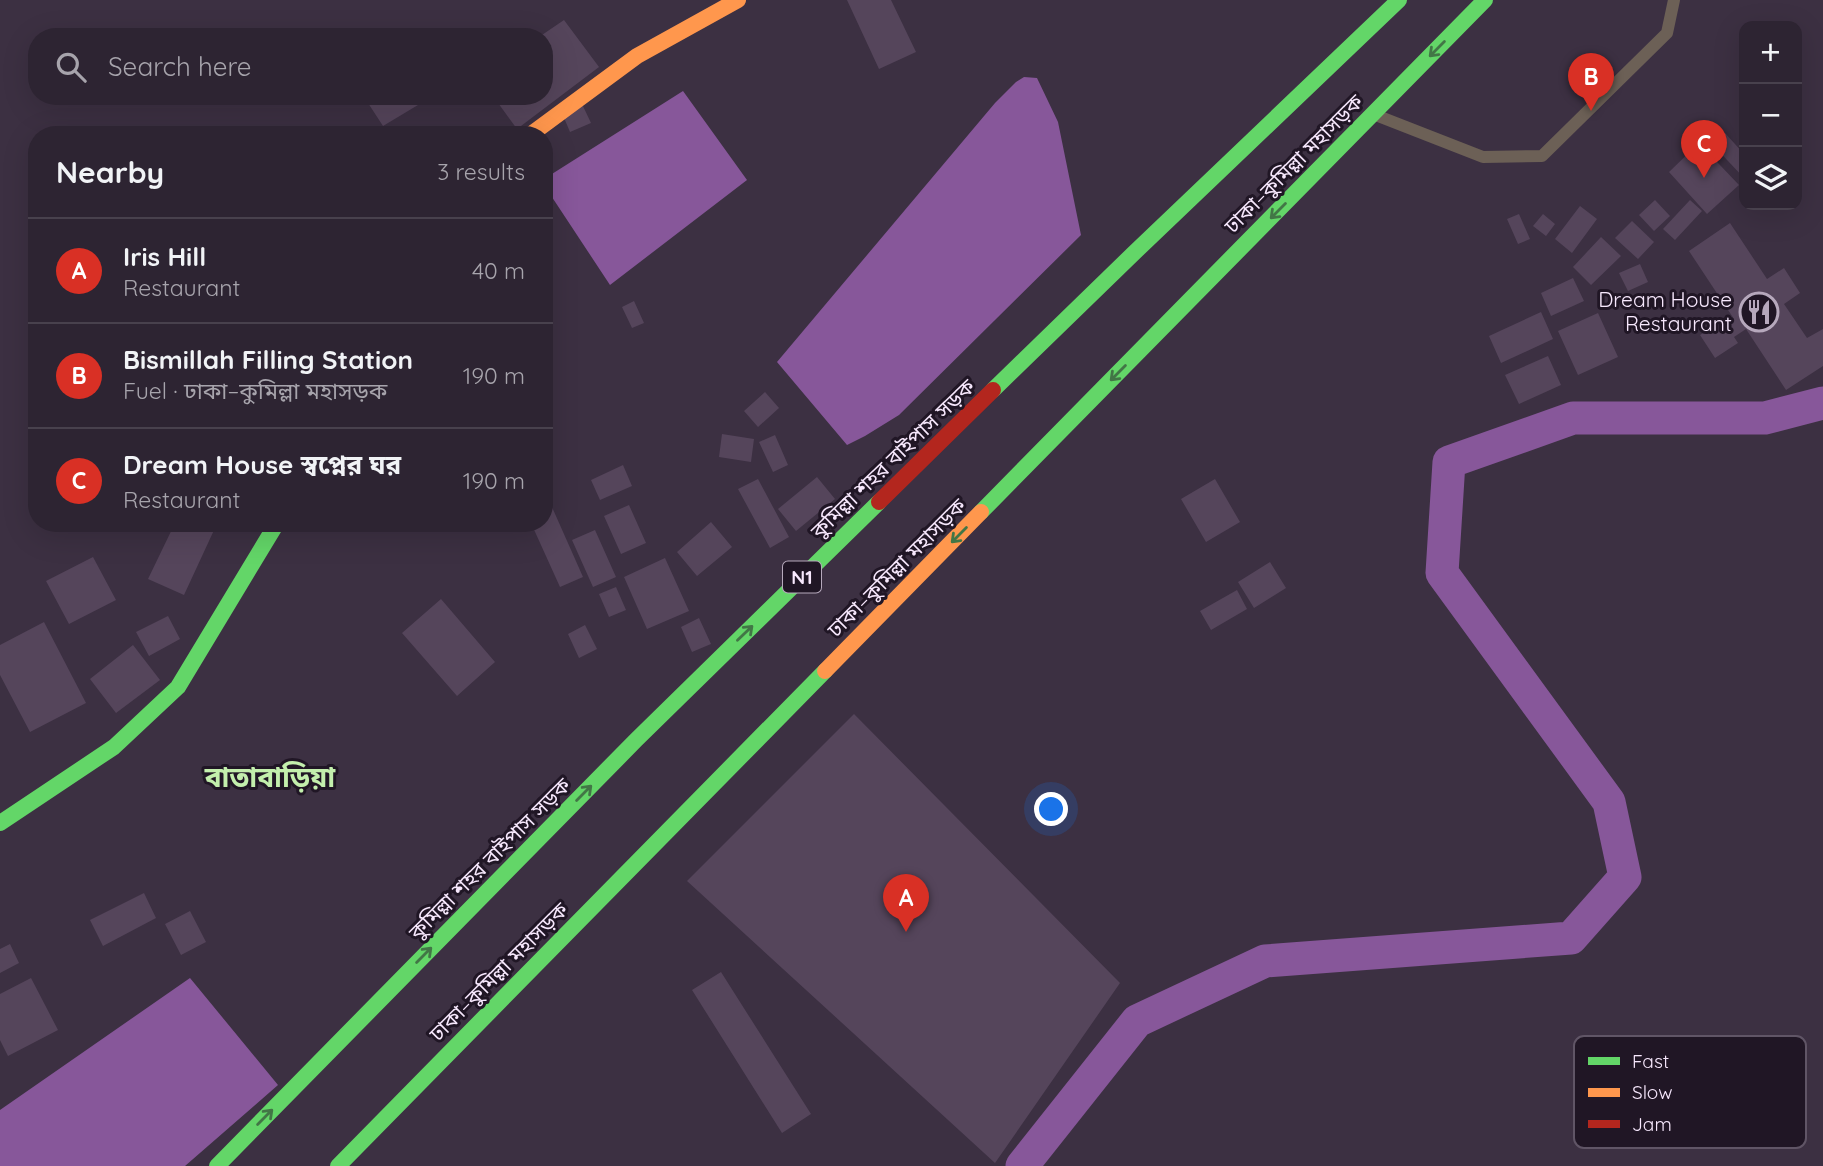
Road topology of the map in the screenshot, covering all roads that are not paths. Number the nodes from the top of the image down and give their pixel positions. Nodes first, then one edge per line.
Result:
1 (738, 0) edge
2 (1399, 0) edge
3 (1485, 0) edge
4 (1674, 0) edge
5 (1373, 114) junction
6 (542, 126) edge
7 (272, 532) edge
8 (0, 823) edge
9 (217, 1166) edge
10 (338, 1166) edge

1 - 6 main road
9 -> 2 main road, কুমিল্লা শহর বাইপাস সড়ক / N1
3 -> 5 main road, ঢাকা–কুমিল্লা মহাসড়ক
4 - 5 lane
5 -> 10 main road, ঢাকা–কুমিল্লা মহাসড়ক
7 - 8 main road

